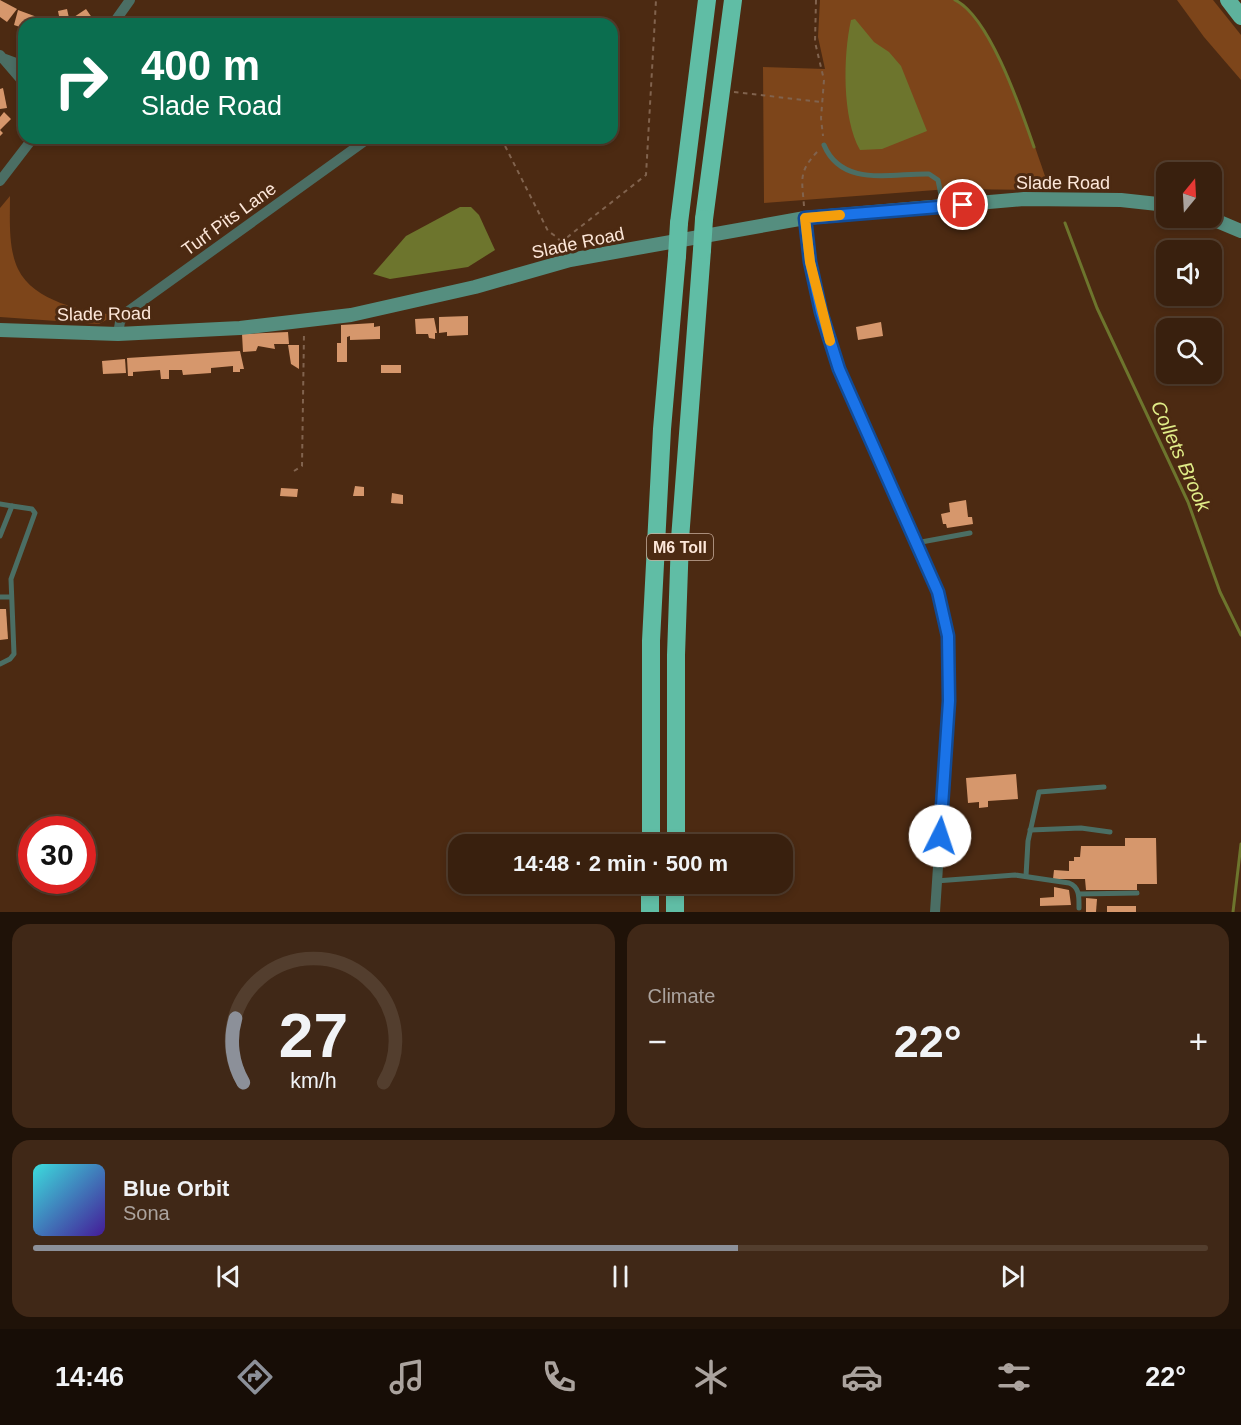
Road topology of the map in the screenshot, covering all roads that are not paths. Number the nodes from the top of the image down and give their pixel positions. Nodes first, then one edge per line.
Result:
1 (130, 0) edge
2 (707, 0) edge
3 (733, 0) edge
4 (1228, 0) edge
5 (1241, 17) edge
6 (116, 18) edge
7 (2, 57) edge
8 (18, 64) edge
9 (18, 76) edge
10 (27, 144) edge
11 (361, 144) edge
12 (824, 145) road end
13 (0, 181) edge
14 (1156, 205) edge
15 (943, 207) junction
16 (805, 218) junction
17 (1222, 223) edge
18 (1241, 231) edge
19 (0, 330) edge
20 (118, 334) junction
21 (0, 504) edge
22 (12, 506) junction
23 (970, 533) dead end
24 (0, 536) edge
25 (916, 543) junction
26 (0, 597) edge
27 (11, 597) junction
28 (0, 664) edge
29 (1104, 787) dead end
30 (1030, 830) junction
31 (1110, 832) dead end
32 (651, 834) edge
33 (676, 834) edge
34 (1026, 876) junction
35 (936, 881) junction
36 (1137, 893) dead end
37 (651, 894) edge
38 (675, 894) edge
39 (1079, 894) junction
40 (1079, 908) dead end
41 (650, 912) edge
42 (675, 912) edge
43 (935, 912) edge

1 - 6 street
2 - 32 highway, M6 Toll, bridge
3 - 33 highway, M6 Toll, bridge
4 - 5 highway
7 - 8 street
7 - 9 street
10 - 13 street
11 - 20 street, Turf Pits Lane
12 - 15 lane
14 - 15 main road, Slade Road
15 - 16 main road, Slade Road
16 - 20 main road, Slade Road
16 - 25 street
17 - 18 main road
19 - 20 main road, Slade Road
21 - 22 lane
22 - 24 lane
22 - 27 lane
23 - 25 lane
25 - 35 street
26 - 27 lane
27 - 28 lane
29 - 30 lane
30 - 31 lane
30 - 34 lane
34 - 35 lane
34 - 39 lane
35 - 43 street
36 - 39 lane
37 - 41 highway
38 - 42 highway
39 - 40 lane

